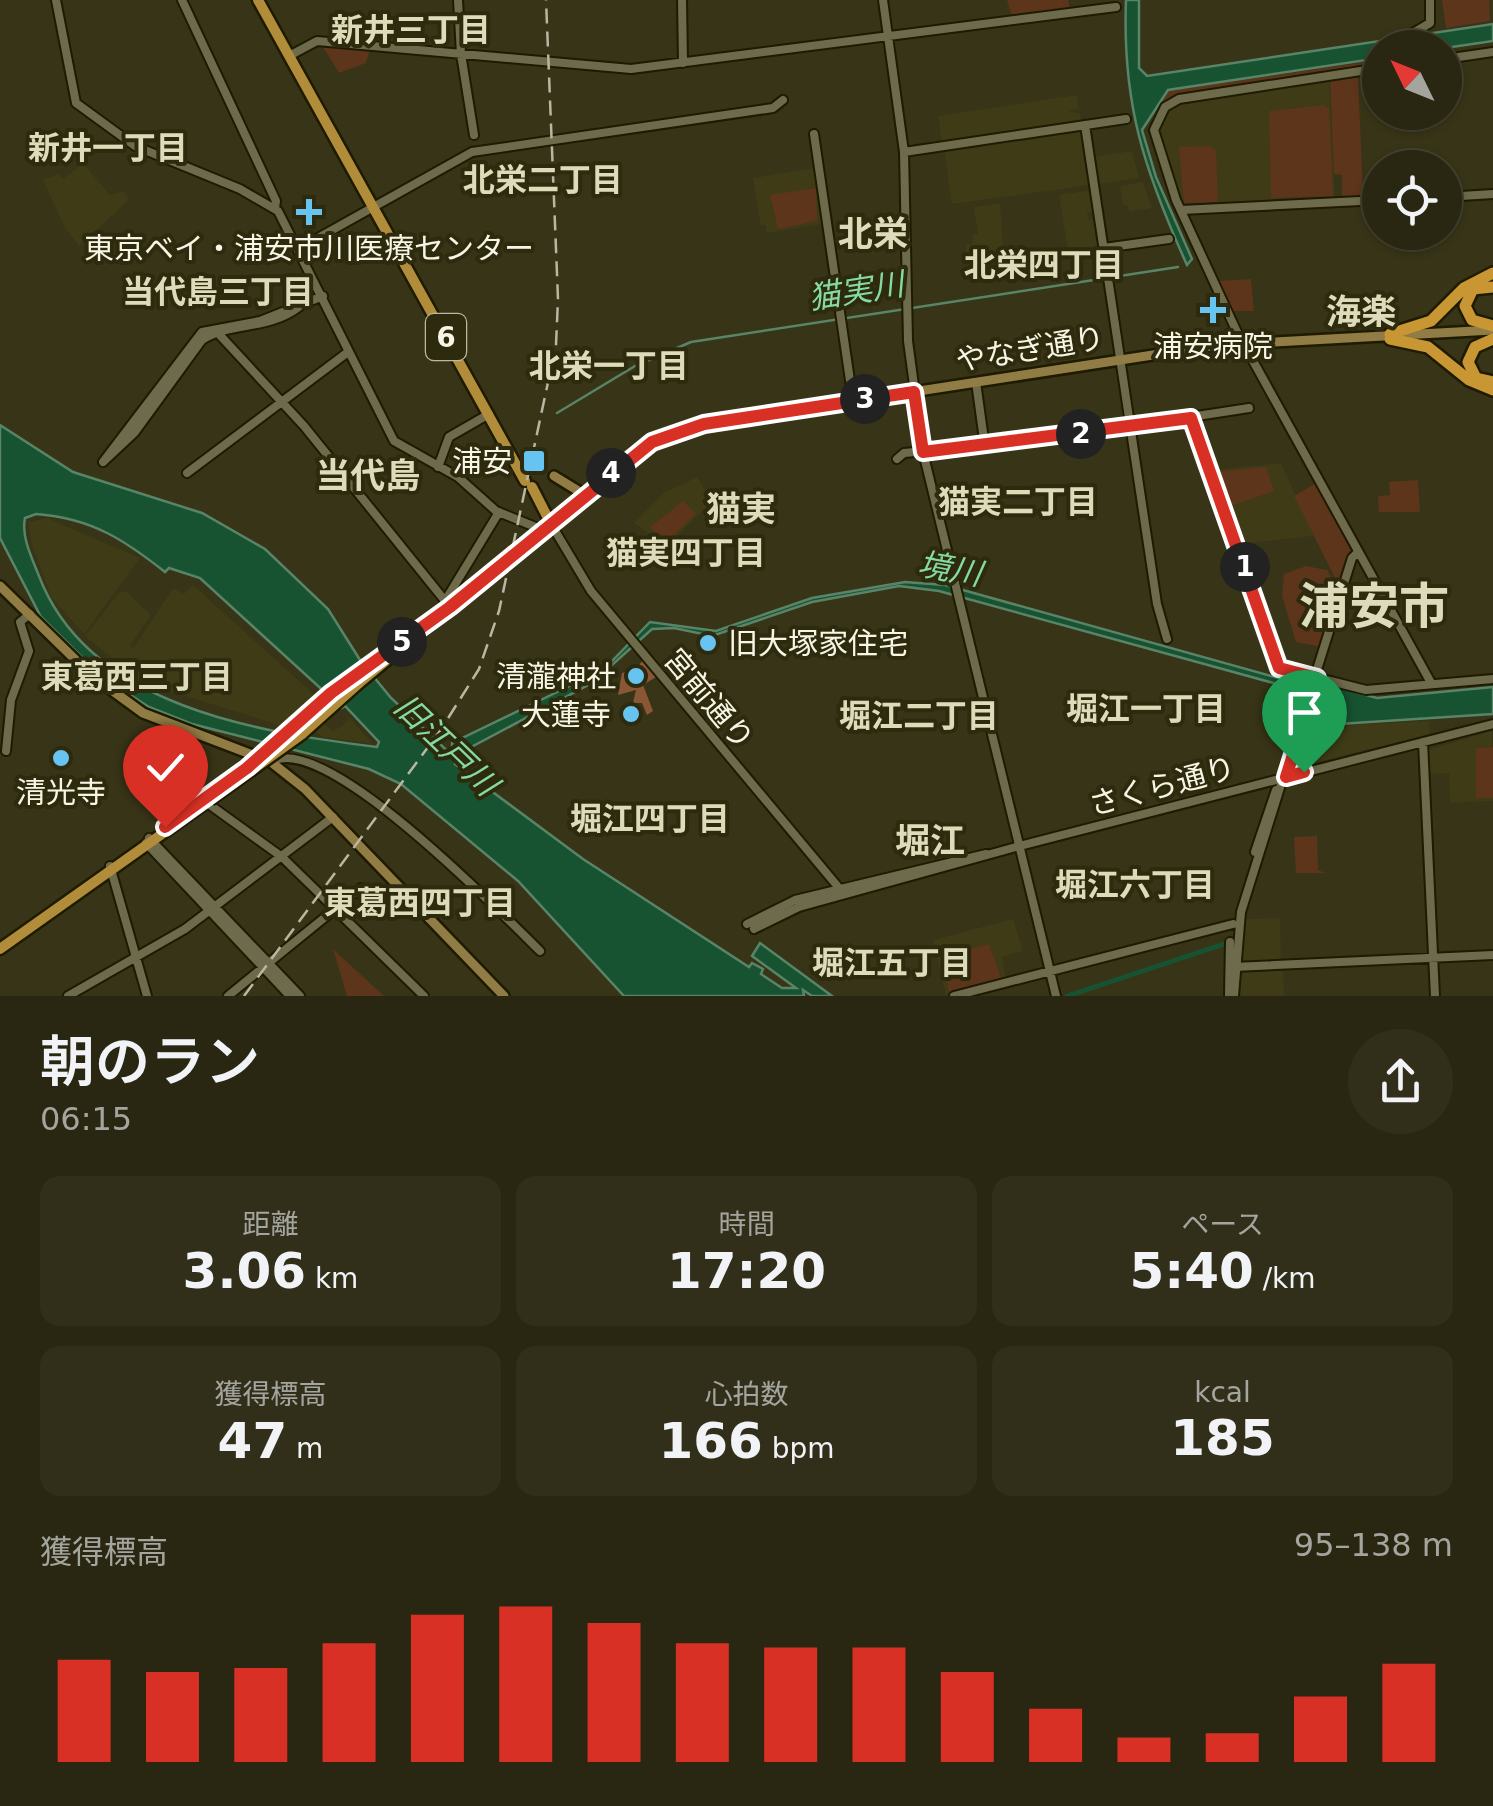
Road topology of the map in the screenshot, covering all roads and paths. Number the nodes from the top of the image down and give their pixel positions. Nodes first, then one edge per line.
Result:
1 (56, 0) edge
2 (182, 0) edge
3 (258, 0) edge
4 (458, 0) edge
5 (682, 0) edge
6 (883, 0) edge
7 (1430, 0) edge
8 (1116, 7) dead end
9 (1425, 30) edge
10 (886, 36) junction
11 (1493, 52) edge
12 (461, 54) junction
13 (289, 56) junction
14 (1462, 57) edge
15 (683, 62) junction
16 (1362, 71) edge
17 (783, 100) dead end
18 (1126, 119) dead end
19 (1085, 125) junction
20 (814, 134) dead end
21 (474, 135) dead end
22 (904, 152) junction
23 (1493, 194) edge
24 (1462, 195) edge
25 (1362, 201) edge
26 (373, 206) junction
27 (275, 208) junction
28 (1180, 210) junction
29 (1169, 239) dead end
30 (300, 248) junction
31 (1104, 248) junction
32 (1493, 273) edge
33 (1493, 287) edge
34 (323, 296) junction
35 (215, 330) junction
36 (1493, 332) edge
37 (1390, 337) junction
38 (1243, 343) junction
39 (348, 352) junction
40 (1120, 360) junction
41 (976, 382) junction
42 (1493, 382) edge
43 (1493, 390) edge
44 (914, 392) junction
45 (280, 401) junction
46 (853, 401) junction
47 (1249, 408) dead end
48 (489, 414) junction
49 (1191, 418) junction
50 (1130, 426) junction
51 (985, 447) junction
52 (923, 452) junction
53 (897, 459) dead end
54 (438, 467) junction
55 (188, 473) dead end
56 (554, 476) dead end
57 (585, 495) junction
58 (499, 512) junction
59 (547, 527) junction
60 (1358, 552) junction
61 (0, 586) edge
62 (447, 604) junction
63 (30, 614) junction
64 (427, 625) junction
65 (1167, 639) dead end
66 (369, 674) junction
67 (1493, 679) edge
68 (347, 681) junction
69 (1316, 681) junction
70 (1430, 681) junction
71 (317, 714) junction
72 (1493, 724) edge
73 (1423, 742) junction
74 (6, 751) dead end
75 (272, 755) junction
76 (1283, 778) junction
77 (210, 801) junction
78 (333, 816) junction
79 (149, 842) junction
80 (1016, 847) junction
81 (282, 857) junction
82 (110, 868) junction
83 (361, 888) dead end
84 (842, 892) junction
85 (338, 908) junction
86 (213, 909) junction
87 (1233, 924) junction
88 (750, 926) dead end
89 (0, 946) edge
90 (540, 951) dead end
91 (136, 955) junction
92 (1493, 955) edge
93 (1433, 958) junction
94 (267, 967) junction
95 (1234, 967) junction
96 (1048, 972) junction
97 (68, 996) edge
98 (147, 996) edge
99 (228, 996) edge
100 (290, 996) edge
101 (300, 996) edge
102 (424, 996) edge
103 (504, 996) edge
104 (954, 996) edge
105 (1056, 996) edge
106 (1231, 996) edge
107 (1435, 996) edge

1 - 27 street
2 - 27 street
3 - 13 main road, 6
4 - 12 street
5 - 15 street
6 - 10 street
7 - 9 street
8 - 10 street
10 - 15 street
10 - 22 street
11 - 14 street
12 - 13 street
12 - 15 street
12 - 21 street
13 - 26 main road, 6
16 - 28 street
17 - 26 street
18 - 19 street
19 - 22 street
19 - 31 street
20 - 46 street
22 - 44 street
23 - 24 street
25 - 28 street
26 - 30 street
26 - 48 main road, 6
27 - 30 street
28 - 38 street
29 - 31 street
30 - 34 street
31 - 40 street
32 - 37 highway
33 - 36 highway
34 - 35 street
34 - 39 street
35 - 35 street
35 - 45 street
36 - 37 main road, やなぎ通り
36 - 42 highway
37 - 38 main road, やなぎ通り
37 - 43 highway
38 - 40 main road, やなぎ通り
38 - 60 street
39 - 45 street
39 - 54 street
40 - 41 main road, やなぎ通り
40 - 50 street
41 - 44 main road, やなぎ通り
41 - 51 street
44 - 46 main road, やなぎ通り
44 - 52 street
45 - 55 street
45 - 62 street
46 - 57 main road, やなぎ通り
47 - 49 street
48 - 54 street
48 - 59 main road, 6
49 - 50 street
49 - 69 street
50 - 51 street
50 - 65 street
51 - 52 street
52 - 53 street
52 - 80 street
54 - 58 street
56 - 57 main road
57 - 59 main road, やなぎ通り
58 - 59 street
58 - 62 street
59 - 62 main road, やなぎ通り
59 - 84 street, 宮前通り
60 - 69 street
60 - 70 street
61 - 63 main road
62 - 64 main road, やなぎ通り
63 - 74 street
63 - 75 main road
64 - 66 main road
64 - 68 main road
66 - 71 main road, bridge
66 - 75 main road, bridge
67 - 70 street
68 - 71 main road, bridge
68 - 75 main road, bridge
69 - 70 street
69 - 76 street
71 - 75 main road, bridge
72 - 73 street, さくら通り
73 - 76 street, さくら通り
73 - 93 street
75 - 77 main road, bridge
75 - 78 main road
75 - 90 street
76 - 80 street, さくら通り
76 - 87 street
76 - 95 street
77 - 79 main road
77 - 81 street
78 - 81 street
78 - 103 main road
79 - 82 main road
79 - 86 street
80 - 84 street, さくら通り
80 - 96 street
81 - 85 street
81 - 86 street
82 - 89 main road
82 - 91 street
83 - 85 street
84 - 88 street, さくら通り
85 - 94 street
85 - 102 street
86 - 91 street
86 - 94 street
87 - 96 street
87 - 106 street
91 - 97 street
91 - 98 street
92 - 93 street
93 - 95 street
93 - 107 street
94 - 99 street
94 - 100 street
94 - 101 street
95 - 106 street
96 - 104 street
96 - 105 street

